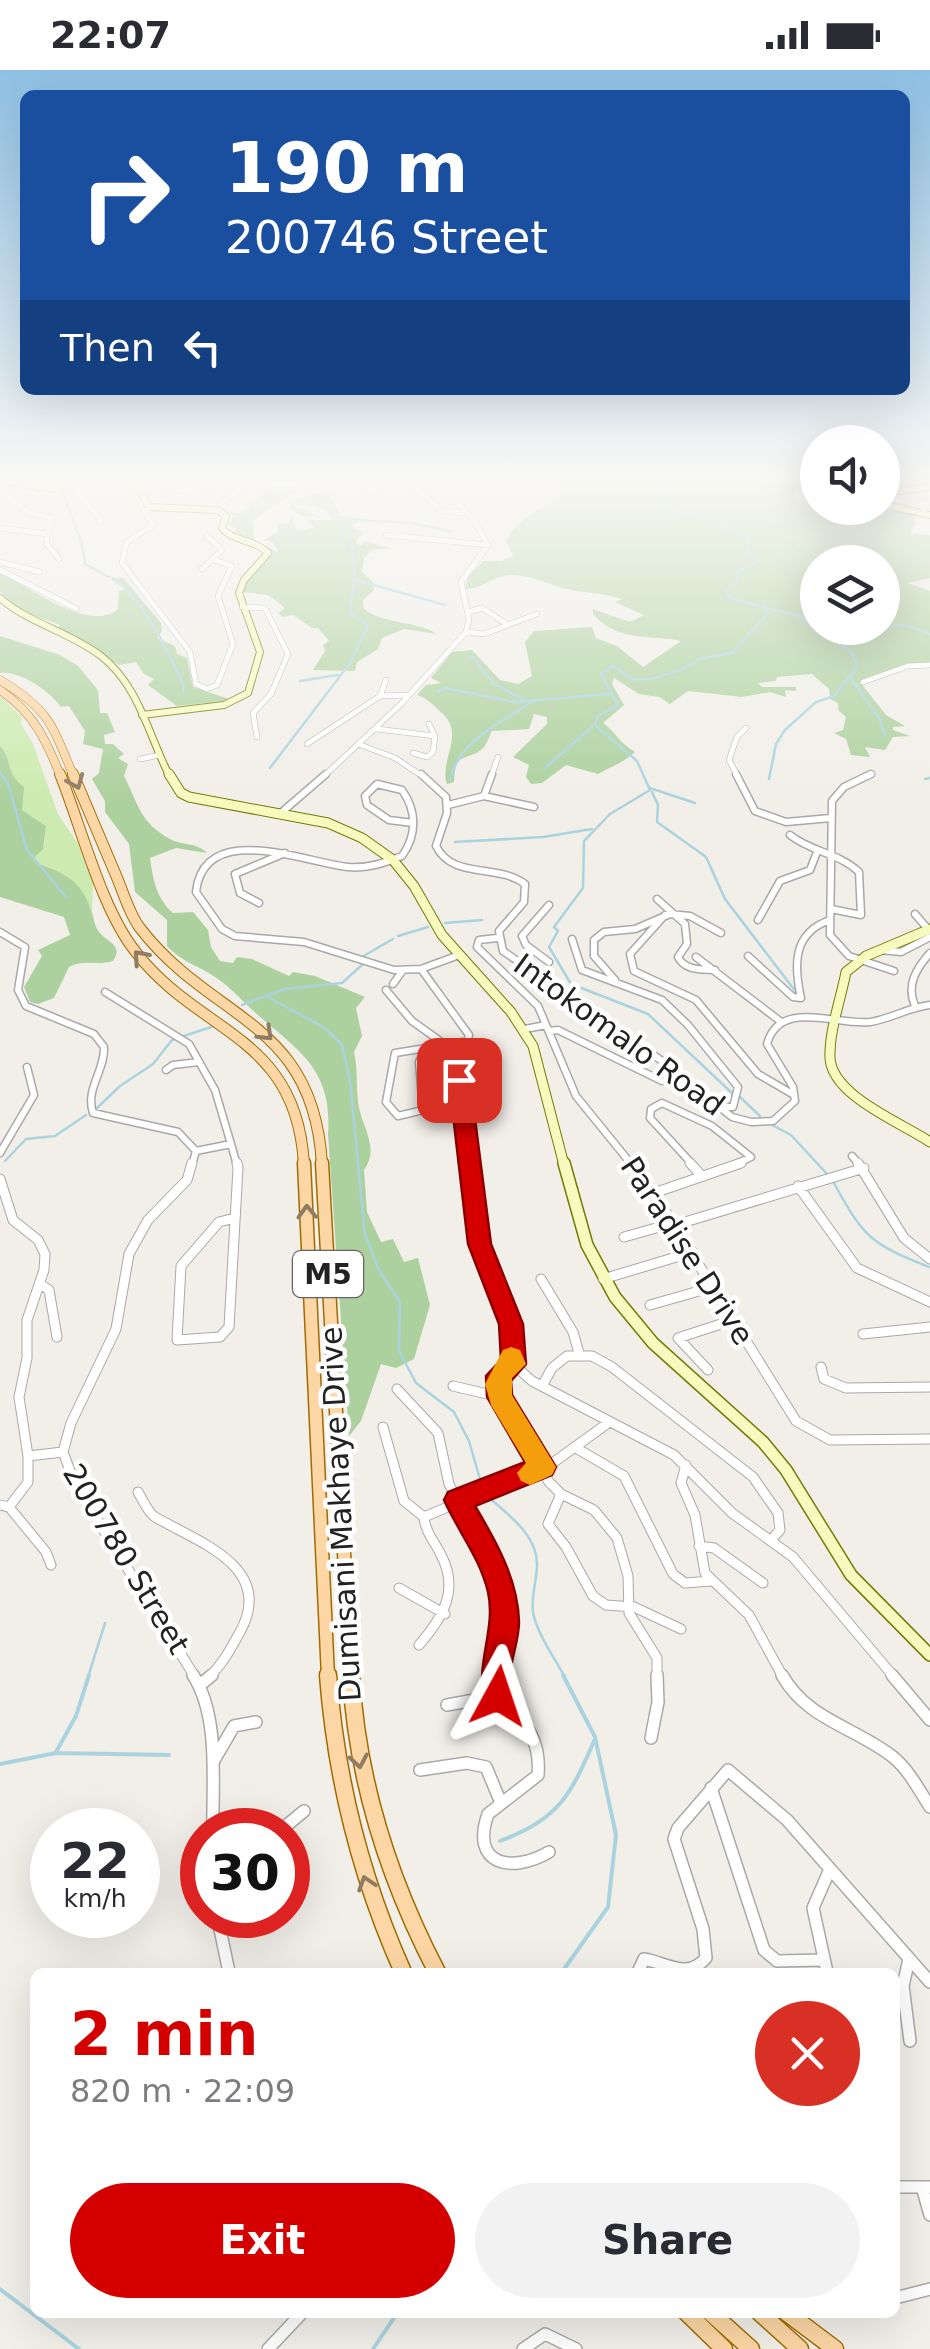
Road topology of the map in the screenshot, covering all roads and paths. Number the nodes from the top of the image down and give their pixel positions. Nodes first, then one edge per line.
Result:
1 (34, 586) edge
2 (140, 586) edge
3 (220, 586) edge
4 (242, 586) edge
5 (462, 586) edge
6 (0, 598) edge
7 (242, 607) junction
8 (76, 610) dead end
9 (521, 610) dead end
10 (468, 612) junction
11 (536, 614) dead end
12 (526, 616) junction
13 (506, 623) junction
14 (466, 632) junction
15 (930, 665) edge
16 (0, 680) edge
17 (386, 680) dead end
18 (862, 682) dead end
19 (0, 690) edge
20 (408, 695) junction
21 (380, 696) junction
22 (244, 698) junction
23 (263, 702) junction
24 (142, 715) junction
25 (429, 724) dead end
26 (746, 728) dead end
27 (377, 729) junction
28 (435, 736) junction
29 (257, 738) dead end
30 (306, 744) dead end
31 (362, 744) junction
32 (414, 753) dead end
33 (160, 755) junction
34 (498, 757) dead end
35 (140, 760) dead end
36 (872, 774) dead end
37 (484, 796) junction
38 (448, 805) junction
39 (534, 806) dead end
40 (282, 812) junction
41 (831, 818) junction
42 (413, 823) junction
43 (790, 835) dead end
44 (817, 852) junction
45 (284, 853) junction
46 (832, 855) junction
47 (393, 860) junction
48 (657, 900) dead end
49 (259, 903) dead end
50 (549, 905) dead end
51 (830, 908) junction
52 (915, 914) dead end
53 (665, 915) junction
54 (677, 915) junction
55 (758, 920) dead end
56 (830, 920) junction
57 (0, 932) edge
58 (929, 932) edge
59 (720, 933) dead end
60 (497, 938) junction
61 (572, 939) dead end
62 (526, 945) junction
63 (502, 950) junction
64 (930, 953) edge
65 (458, 955) junction
66 (748, 956) dead end
67 (696, 958) dead end
68 (858, 960) junction
69 (549, 962) dead end
70 (421, 969) junction
71 (403, 970) junction
72 (715, 970) junction
73 (894, 971) dead end
74 (616, 981) junction
75 (105, 992) dead end
76 (930, 1005) edge
77 (915, 1006) junction
78 (835, 1021) junction
79 (780, 1022) junction
80 (525, 1029) junction
81 (549, 1031) junction
82 (469, 1041) junction
83 (447, 1042) junction
84 (428, 1045) junction
85 (199, 1062) junction
86 (27, 1067) dead end
87 (166, 1070) dead end
88 (662, 1081) dead end
89 (795, 1095) junction
90 (718, 1108) junction
91 (930, 1142) edge
92 (232, 1144) junction
93 (196, 1151) junction
94 (0, 1153) edge
95 (852, 1156) dead end
96 (864, 1168) junction
97 (702, 1176) junction
98 (0, 1179) edge
99 (798, 1186) junction
100 (654, 1193) junction
101 (235, 1218) junction
102 (675, 1224) junction
103 (624, 1237) dead end
104 (693, 1252) junction
105 (930, 1259) edge
106 (542, 1279) dead end
107 (603, 1279) junction
108 (40, 1284) junction
109 (713, 1286) junction
110 (930, 1302) edge
111 (650, 1304) dead end
112 (733, 1320) junction
113 (930, 1326) edge
114 (864, 1334) dead end
115 (58, 1337) dead end
116 (579, 1353) junction
117 (513, 1364) junction
118 (821, 1366) dead end
119 (708, 1370) dead end
120 (453, 1386) dead end
121 (542, 1386) junction
122 (930, 1387) edge
123 (397, 1389) dead end
124 (500, 1397) junction
125 (608, 1423) junction
126 (382, 1427) dead end
127 (930, 1439) edge
128 (576, 1448) junction
129 (63, 1452) junction
130 (28, 1456) junction
131 (686, 1465) junction
132 (542, 1467) junction
133 (138, 1492) dead end
134 (561, 1494) junction
135 (458, 1500) junction
136 (5, 1506) edge
137 (424, 1517) junction
138 (770, 1540) junction
139 (699, 1546) junction
140 (51, 1565) dead end
141 (711, 1581) junction
142 (763, 1583) dead end
143 (399, 1588) dead end
144 (627, 1606) junction
145 (445, 1614) junction
146 (681, 1629) dead end
147 (419, 1645) dead end
148 (930, 1655) edge
149 (200, 1684) junction
150 (498, 1696) junction
151 (446, 1705) dead end
152 (930, 1720) edge
153 (256, 1722) dead end
154 (651, 1738) dead end
155 (213, 1762) junction
156 (420, 1770) dead end
157 (711, 1788) junction
158 (501, 1802) junction
159 (930, 1807) edge
160 (213, 1808) edge
161 (549, 1852) dead end
162 (830, 1869) junction
163 (222, 1938) edge
164 (908, 1959) junction
165 (825, 1966) edge
166 (228, 1968) edge
167 (401, 1968) edge
168 (435, 1968) edge
169 (640, 1968) edge
170 (672, 1968) edge
171 (698, 1968) edge
172 (930, 1982) edge
173 (910, 2040) dead end
174 (900, 2187) edge
175 (926, 2187) edge
176 (930, 2215) edge
177 (930, 2289) edge
178 (900, 2297) edge
179 (297, 2318) edge
180 (692, 2318) edge
181 (717, 2318) edge
182 (766, 2318) edge
183 (794, 2318) edge
184 (268, 2349) edge
185 (522, 2349) edge
186 (576, 2349) edge
187 (724, 2349) edge
188 (752, 2349) edge
189 (800, 2349) edge
190 (835, 2349) edge

1 - 8 street
2 - 3 street
4 - 7 street
5 - 10 street
6 - 24 street
7 - 22 street
7 - 23 street
9 - 12 street
10 - 13 street
10 - 14 street
11 - 12 street
12 - 13 street
13 - 14 street
14 - 20 street
15 - 18 street
16 -> 168 main road, Dumisani Makhaye Drive / M5
17 - 21 street
167 -> 19 main road, Dumisani Makhaye Drive / M5
20 - 21 street
20 - 27 street
21 - 30 street
22 - 23 street
22 - 24 street
23 - 29 street
24 - 33 street
25 - 28 street
26 - 41 street
27 - 28 street
27 - 31 street
28 - 32 street
31 - 38 street
31 - 40 street
33 - 35 street
33 - 40 street
34 - 37 street
36 - 41 street
37 - 38 street
37 - 39 street
38 - 60 street, Intokomalo Road
40 - 47 street
41 - 46 street
42 - 42 street
42 - 47 street
43 - 44 street
44 - 46 street
44 - 55 street
45 - 47 street
45 - 49 street
45 - 71 street
46 - 51 street
46 - 51 street
47 - 65 street
48 - 54 street
50 - 62 street
51 - 56 street
52 - 58 street
53 - 54 street
53 - 74 street
53 - 89 street
54 - 59 street
54 - 72 street
56 - 66 street
56 - 68 street
57 - 93 street
58 - 68 street
60 - 63 street, Intokomalo Road
60 - 81 street, Paradise Drive
61 - 74 street
62 - 63 street
62 - 69 street
63 - 90 street, Intokomalo Road
64 - 77 street
65 - 70 street
65 - 80 street
67 - 72 street
68 - 73 street
68 - 78 street
70 - 71 street
70 - 82 street
71 - 83 street
72 - 79 street
74 - 90 street
75 - 85 street
76 - 77 street
77 - 78 street
78 - 79 street
78 - 91 street
79 - 89 street
80 - 81 street
80 - 107 street
81 - 88 street
81 - 100 street, Paradise Drive
82 - 83 street
82 - 117 street
83 - 84 street
84 - 84 street
85 - 87 street
85 - 92 street
86 - 94 street
89 - 90 street, Intokomalo Road
92 - 93 street
92 - 101 street
93 - 129 street, 200780 Street
95 - 96 street
96 - 99 street
96 - 105 street
97 - 97 street
97 - 100 street
98 - 108 street
99 - 102 street
99 - 110 street
100 - 102 street, Paradise Drive
101 - 101 street
102 - 103 street
102 - 104 street, Paradise Drive
104 - 107 street
104 - 109 street, Paradise Drive
106 - 116 street
107 - 148 street
108 - 115 street
108 - 130 street
109 - 111 street
109 - 112 street, Paradise Drive
112 - 119 street
112 - 127 street, Paradise Drive
113 - 114 street
116 - 121 street
116 - 138 street
117 - 121 street
117 - 124 street
118 - 122 street
120 - 124 street
121 - 125 street
123 - 135 street
124 - 132 street
125 - 128 street
125 - 131 street
126 - 137 street
128 - 132 street
128 - 141 street
129 - 130 street
129 - 149 street, 200780 Street
130 - 136 street
131 - 138 street
131 - 139 street
132 - 134 street
132 - 135 street
133 - 149 street
134 - 144 street
134 - 144 street
135 - 137 street
135 - 150 street
136 - 140 street
137 - 145 street
138 - 152 street
139 - 141 street
139 - 142 street
141 - 159 street
143 - 145 street
144 - 146 street
144 - 154 street
145 - 147 street
149 - 155 street, 200780 Street
150 - 151 street
150 - 158 street
153 - 155 street
155 - 160 street, 200780 Street
156 - 158 street
157 - 162 street
157 - 165 street
157 - 171 street
158 - 161 street
162 - 164 street
162 - 165 street
163 - 166 street
164 - 172 street
164 - 173 street
169 - 170 street
174 - 175 street
175 - 176 street
177 - 178 street
179 - 184 street
180 - 187 main road
181 - 188 main road
182 - 189 main road
183 - 190 main road
185 - 186 street

